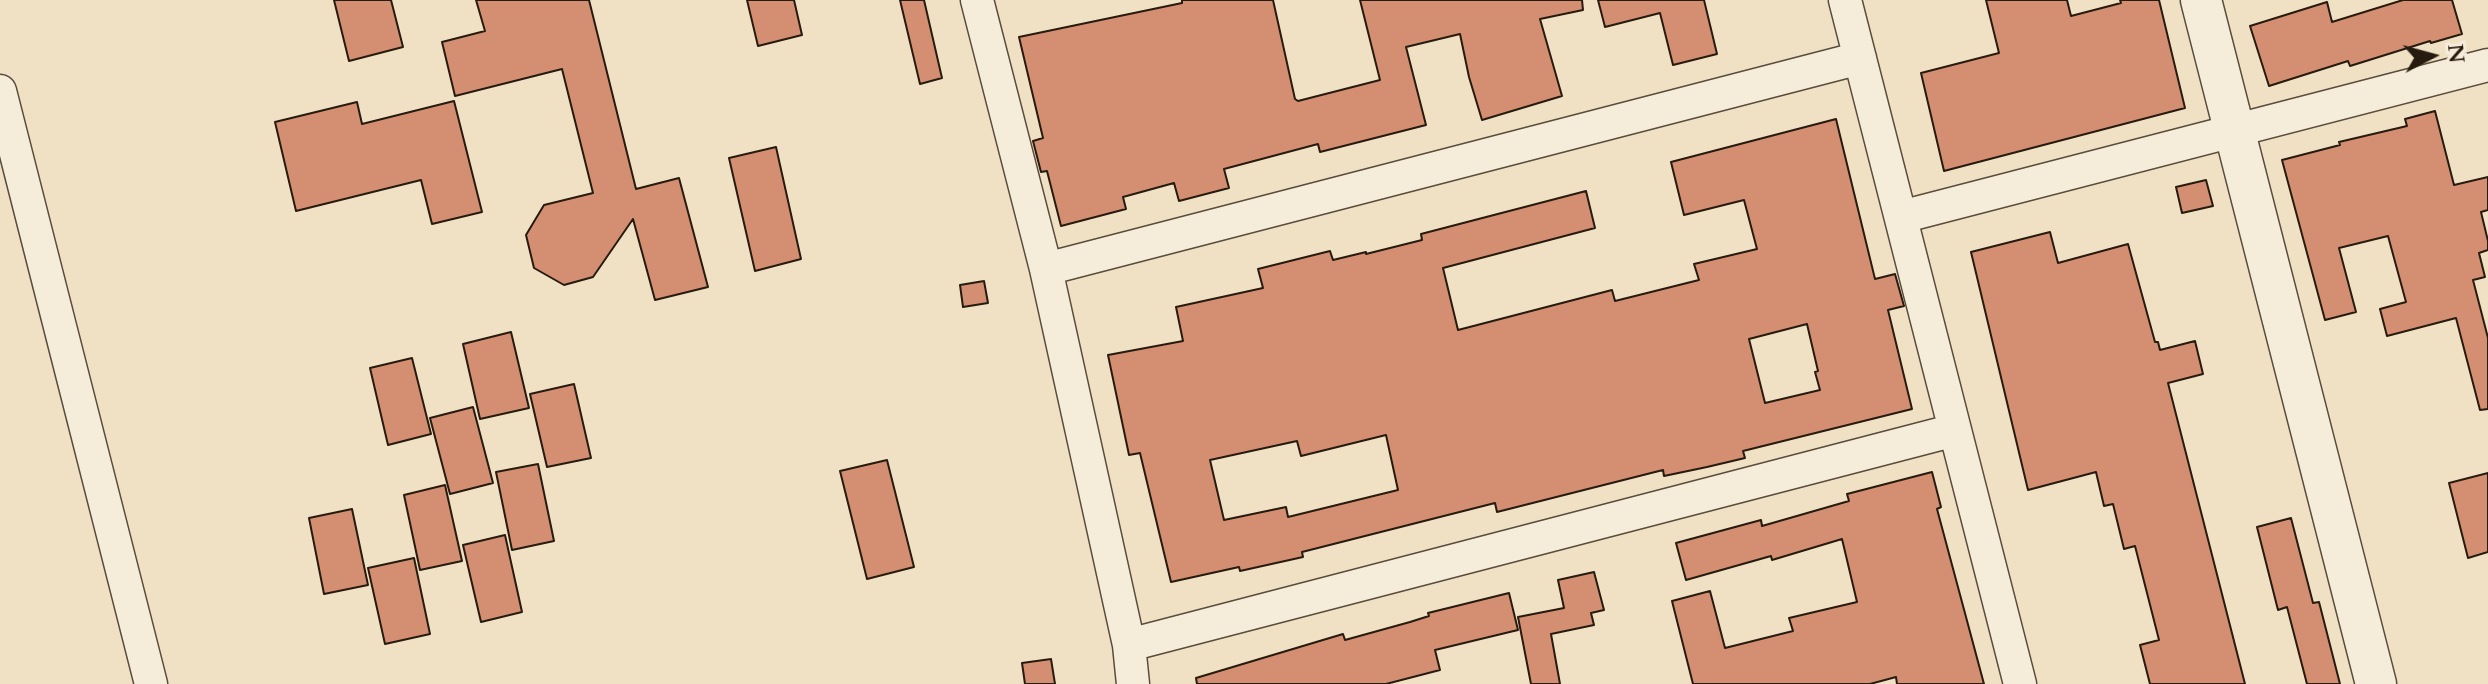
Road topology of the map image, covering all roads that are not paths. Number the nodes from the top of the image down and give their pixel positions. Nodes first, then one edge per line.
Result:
1 (977, 0) edge
2 (1845, 0) edge
3 (2201, 0) edge
4 (1860, 58) junction
5 (2488, 65) edge
6 (0, 91) edge
7 (2234, 130) junction
8 (1901, 217) junction
9 (1046, 269) junction
10 (1955, 430) junction
11 (1129, 645) junction
12 (151, 684) edge
13 (1133, 684) edge
14 (2020, 684) edge
15 (2376, 684) edge

1 - 9 street
2 - 4 street
3 - 7 street
4 - 8 street
4 - 9 street
5 - 7 street
6 - 12 street
7 - 8 street
7 - 15 street
8 - 10 street
9 - 11 street
10 - 11 street
10 - 14 street
11 - 13 street

